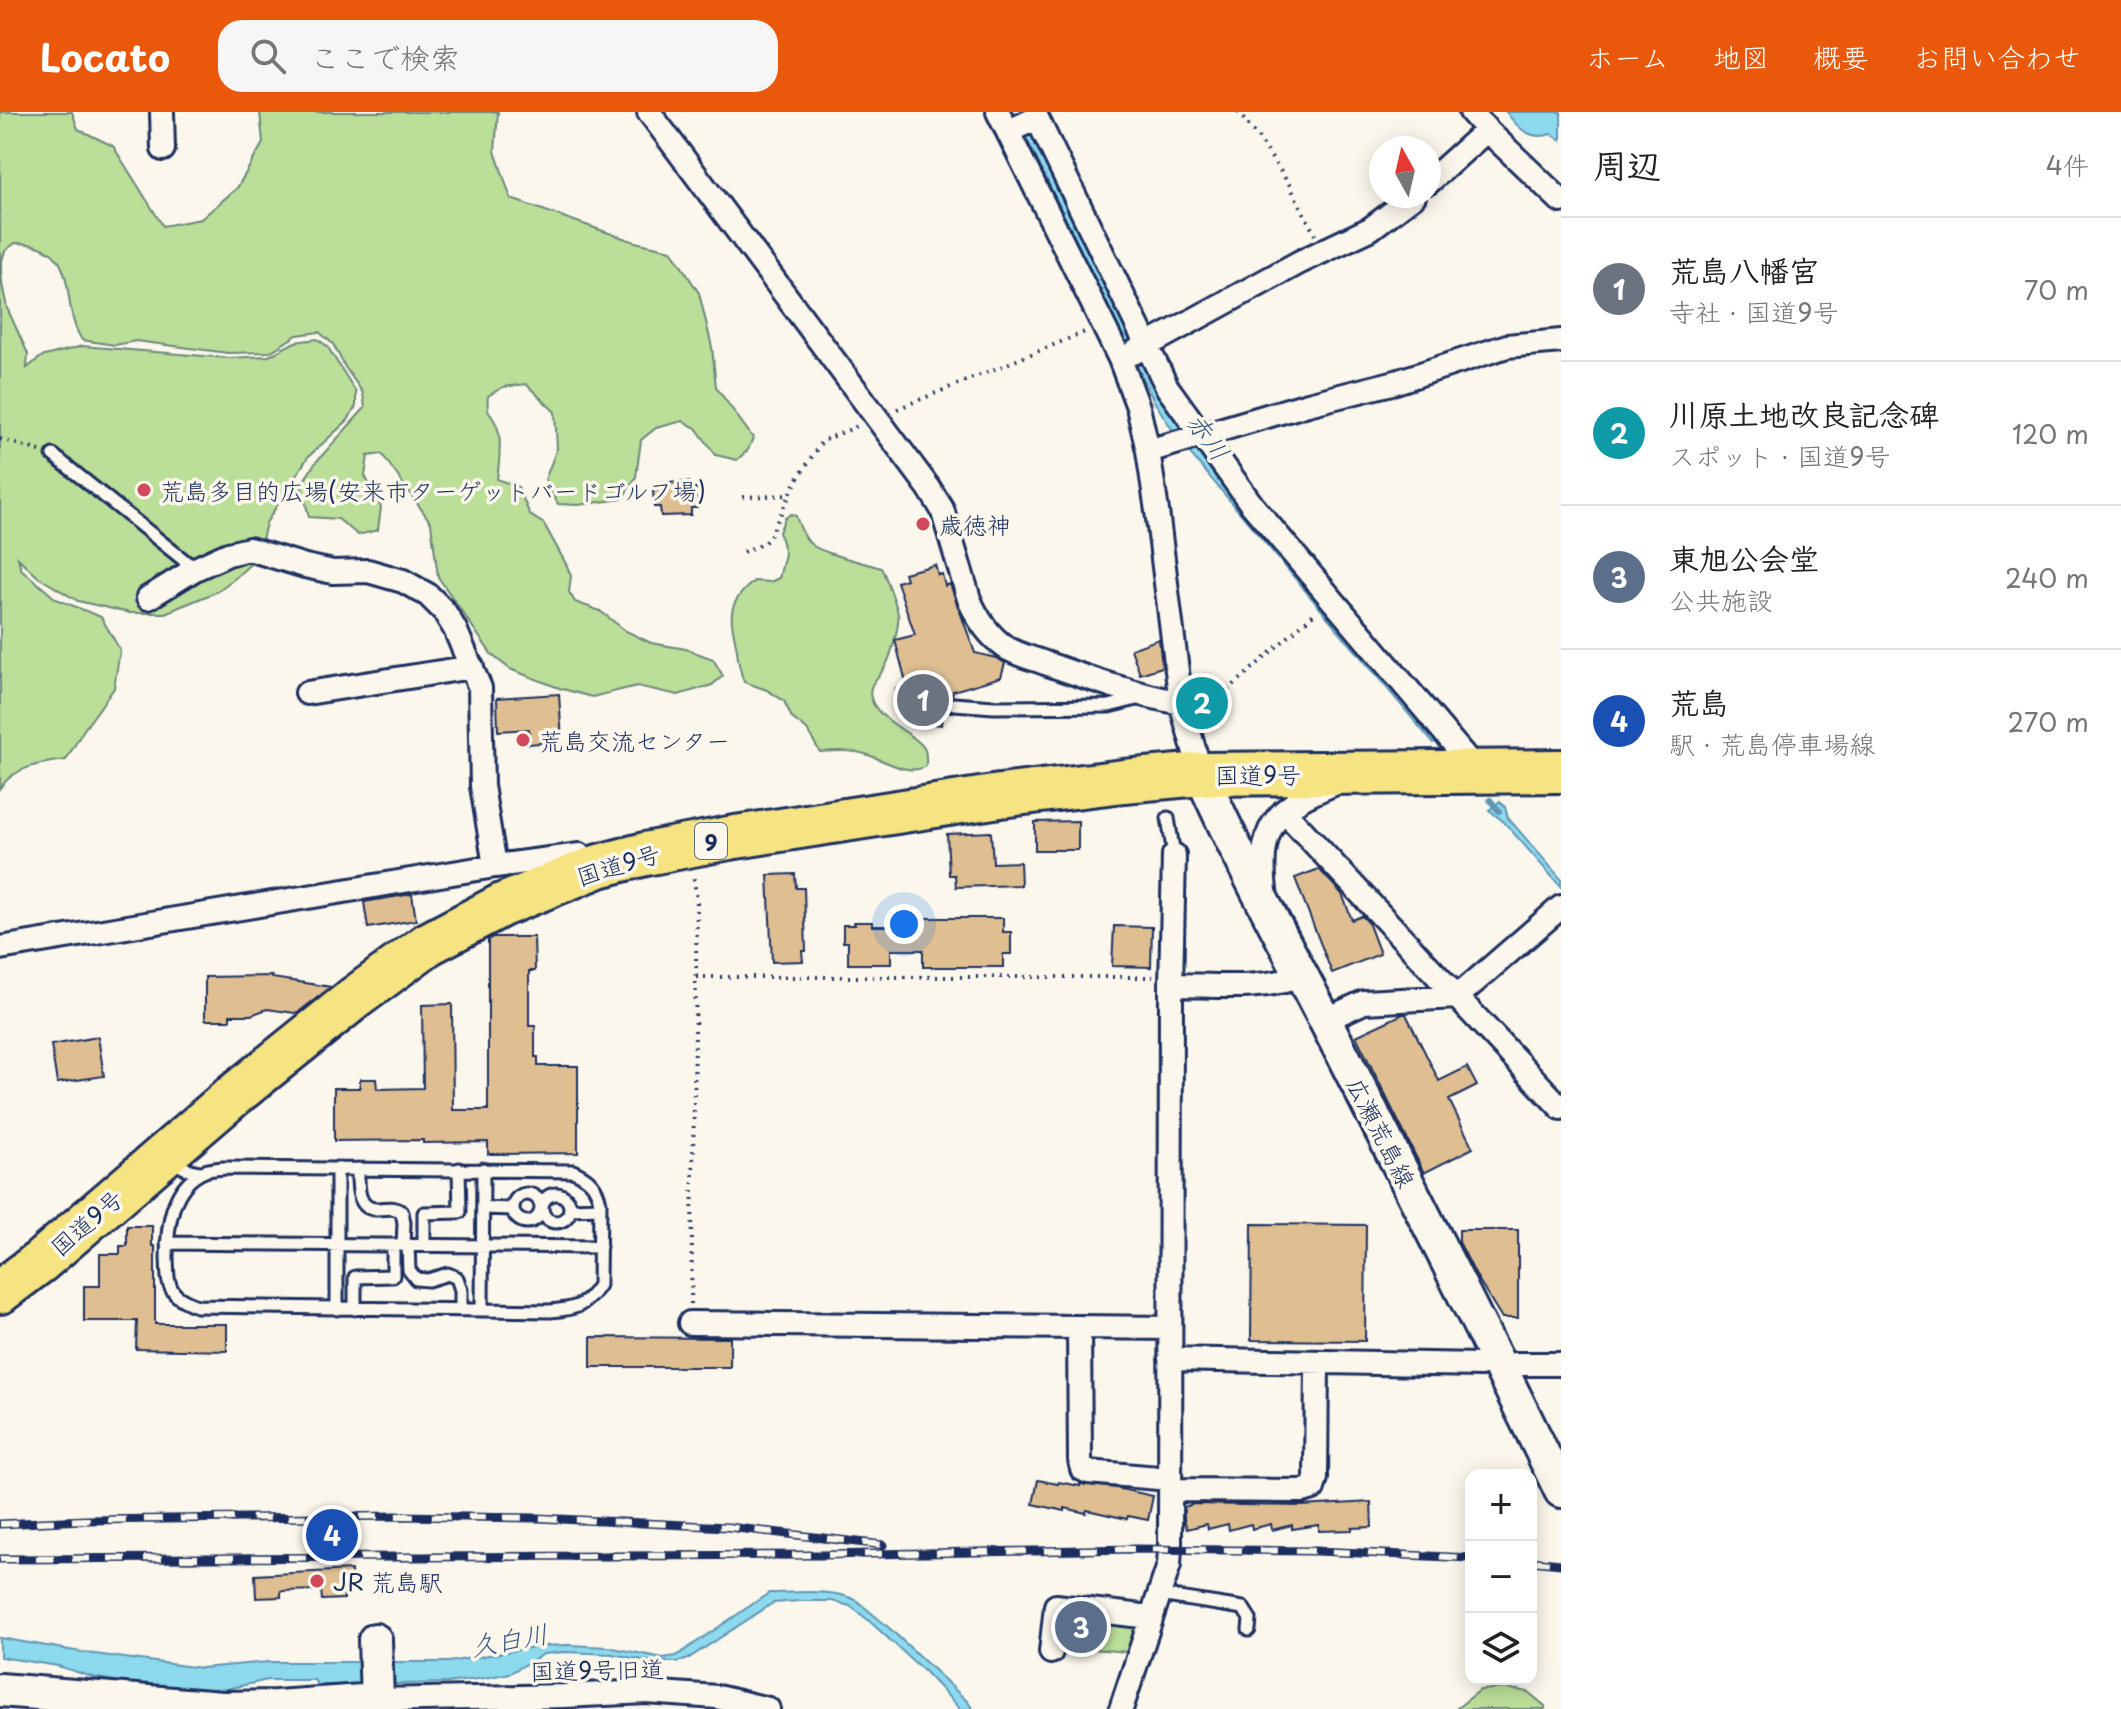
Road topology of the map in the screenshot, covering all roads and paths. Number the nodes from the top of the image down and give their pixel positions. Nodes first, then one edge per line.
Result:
1 (162, 112) edge
2 (649, 112) edge
3 (1238, 112) edge
4 (1471, 112) edge
5 (1021, 120) edge
6 (1487, 130) junction
7 (163, 149) dead end
8 (1441, 171) edge
9 (1561, 201) edge
10 (1398, 208) edge
11 (1323, 252) junction
12 (1103, 324) junction
13 (1561, 341) edge
14 (1146, 347) junction
15 (1120, 359) junction
16 (878, 417) junction
17 (1203, 434) junction
18 (0, 439) edge
19 (1148, 451) junction
20 (53, 455) joint
21 (790, 495) junction
22 (743, 497) dead end
23 (743, 552) dead end
24 (195, 569) junction
25 (148, 598) dead end
26 (1318, 609) dead end
27 (472, 667) junction
28 (307, 693) dead end
29 (1146, 697) junction
30 (954, 704) dead end
31 (1183, 710) junction
32 (1561, 771) edge
33 (1478, 772) junction
34 (1360, 773) junction
35 (1201, 774) junction
36 (1284, 811) junction
37 (1168, 818) dead end
38 (688, 844) junction
39 (1174, 855) joint
40 (495, 866) junction
41 (599, 866) junction
42 (1561, 907) edge
43 (1267, 911) junction
44 (0, 948) edge
45 (1302, 976) junction
46 (696, 977) junction
47 (1171, 981) junction
48 (1457, 997) junction
49 (1325, 1020) junction
50 (1561, 1108) edge
51 (167, 1153) junction
52 (337, 1168) junction
53 (358, 1169) junction
54 (459, 1169) junction
55 (483, 1169) junction
56 (203, 1172) junction
57 (483, 1208) junction
58 (541, 1208) junction
59 (600, 1208) junction
60 (513, 1209) junction
61 (570, 1209) junction
62 (167, 1243) junction
63 (337, 1245) junction
64 (401, 1245) junction
65 (424, 1245) junction
66 (483, 1246) junction
67 (600, 1247) junction
68 (0, 1292) edge
69 (337, 1309) junction
70 (355, 1309) junction
71 (461, 1310) junction
72 (482, 1310) junction
73 (690, 1323) joint
74 (1079, 1327) junction
75 (1170, 1328) junction
76 (1170, 1359) junction
77 (1317, 1362) junction
78 (1515, 1364) dead end
79 (1561, 1364) edge
80 (1481, 1365) dead end
81 (1170, 1485) junction
82 (1561, 1491) edge
83 (1159, 1595) junction
84 (1150, 1617) junction
85 (1249, 1630) dead end
86 (1051, 1652) dead end
87 (376, 1671) joint
88 (0, 1690) edge
89 (768, 1709) edge
90 (1121, 1709) edge

1 - 7 street
2 - 16 street
3 - 11 path
4 - 6 street
5 - 12 street
5 - 14 street
6 - 8 street
6 - 9 street
10 - 11 street
11 - 14 street
12 - 15 street
12 - 16 path
13 - 17 street
14 - 15 street
14 - 17 street
15 - 19 street
16 - 21 path
16 - 29 street
17 - 19 street
17 - 33 street
18 - 20 path
19 - 31 street
20 - 24 lane
21 - 22 path
21 - 23 path
24 - 25 street
24 - 27 street
26 - 31 path
27 - 28 street
27 - 40 street
29 - 30 lane
29 - 31 street
31 - 35 street
32 - 33 highway, 国道9号 / 9
33 - 34 highway, 国道9号 / 9
34 - 35 highway, 国道9号 / 9
34 - 36 street
35 - 38 highway, 国道9号 / 9
35 - 43 main road, 広瀬荒島線
36 - 43 street
36 - 48 street
37 - 39 lane
38 - 41 highway, 国道9号 / 9
38 - 46 path
39 - 47 street
40 - 41 street
40 - 44 street
41 - 51 highway, 国道9号 / 9
42 - 48 street
43 - 45 main road, 広瀬荒島線
45 - 47 street
45 - 49 main road, 広瀬荒島線
46 - 47 path
46 - 73 path
47 - 75 street
48 - 49 street
48 - 50 street
49 - 82 main road, 広瀬荒島線
51 - 56 lane
51 - 68 highway, 国道9号 / 9
52 - 53 lane
52 - 56 lane
52 - 63 lane
53 - 54 lane
53 - 64 lane
54 - 55 lane
54 - 65 lane
55 - 57 lane
55 - 59 lane
56 - 62 lane
57 - 60 lane
57 - 66 lane
58 - 60 lane
58 - 60 lane
58 - 61 lane
58 - 61 lane
59 - 61 lane
59 - 67 lane
62 - 63 lane
62 - 69 lane
63 - 64 lane
63 - 69 lane
64 - 65 lane
64 - 70 lane
64 - 71 lane
65 - 66 lane
66 - 67 lane
66 - 72 lane
67 - 72 lane
69 - 70 lane
70 - 71 lane
71 - 72 lane
73 - 74 street
74 - 75 street
74 - 81 street
75 - 76 street
76 - 77 street
76 - 81 street
77 - 80 street
77 - 81 street
78 - 79 street
81 - 83 street
83 - 84 street
83 - 85 lane
84 - 86 street
84 - 90 street
87 - 88 main road
87 - 89 street, 国道9号旧道

